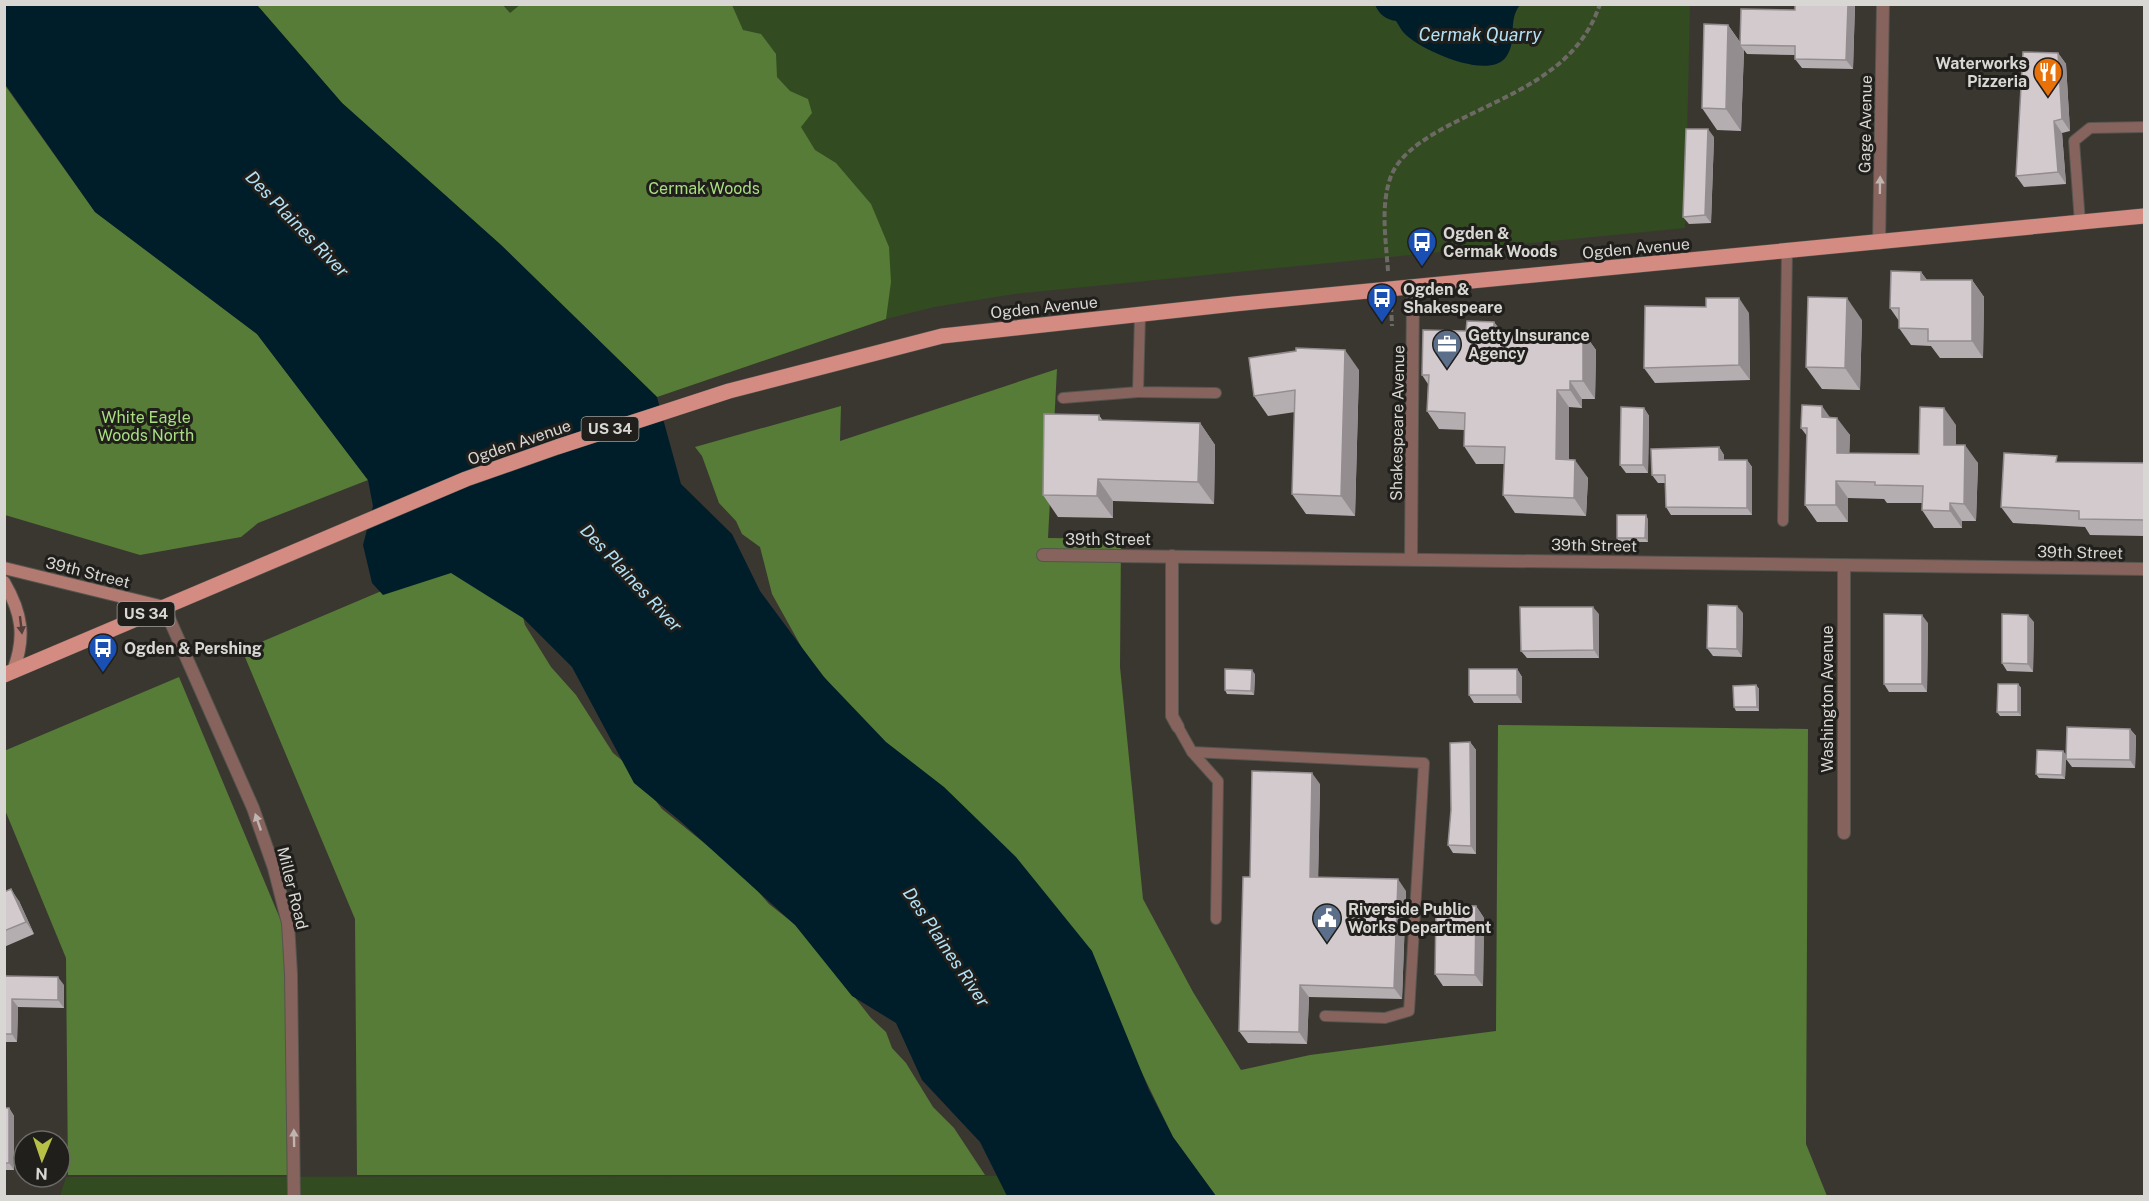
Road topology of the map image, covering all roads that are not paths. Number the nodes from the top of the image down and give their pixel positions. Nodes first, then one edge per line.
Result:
1 (1883, 4) edge
2 (2145, 127) edge
3 (2145, 216) edge
4 (2080, 223) junction
5 (1879, 243) junction
6 (1787, 252) junction
7 (1413, 287) junction
8 (1140, 315) junction
9 (1138, 392) junction
10 (1216, 393) dead end
11 (1063, 398) dead end
12 (1783, 522) dead end
13 (1043, 555) dead end
14 (1172, 556) junction
15 (1412, 559) junction
16 (1844, 566) junction
17 (4, 568) edge
18 (2145, 569) edge
19 (4, 582) edge
20 (164, 607) junction
21 (9, 673) edge
22 (1178, 727) joint
23 (1192, 752) junction
24 (1844, 833) dead end
25 (1216, 919) dead end
26 (1325, 1016) dead end
27 (294, 1197) edge

5 -> 1 street, Gage Avenue
2 - 4 lane
3 - 4 main road, Ogden Avenue / US 34
4 - 5 main road, Ogden Avenue / US 34
5 - 6 main road, Ogden Avenue / US 34
6 - 7 main road, Ogden Avenue / US 34
6 - 12 lane
7 - 8 main road, Ogden Avenue / US 34
7 - 15 street, Shakespeare Avenue
8 - 9 lane
8 - 20 main road, Ogden Avenue / US 34
9 - 10 lane
9 - 11 lane
13 - 14 street, 39th Street
14 - 15 street, 39th Street
14 - 22 street
15 - 16 street, 39th Street
16 - 18 street, 39th Street
16 - 24 street, Washington Avenue
17 - 20 main road, 39th Street
19 -> 21 main road
20 - 21 main road, Ogden Avenue / US 34
27 -> 20 street, Miller Road
22 - 23 lane
23 - 25 lane
23 - 26 lane

